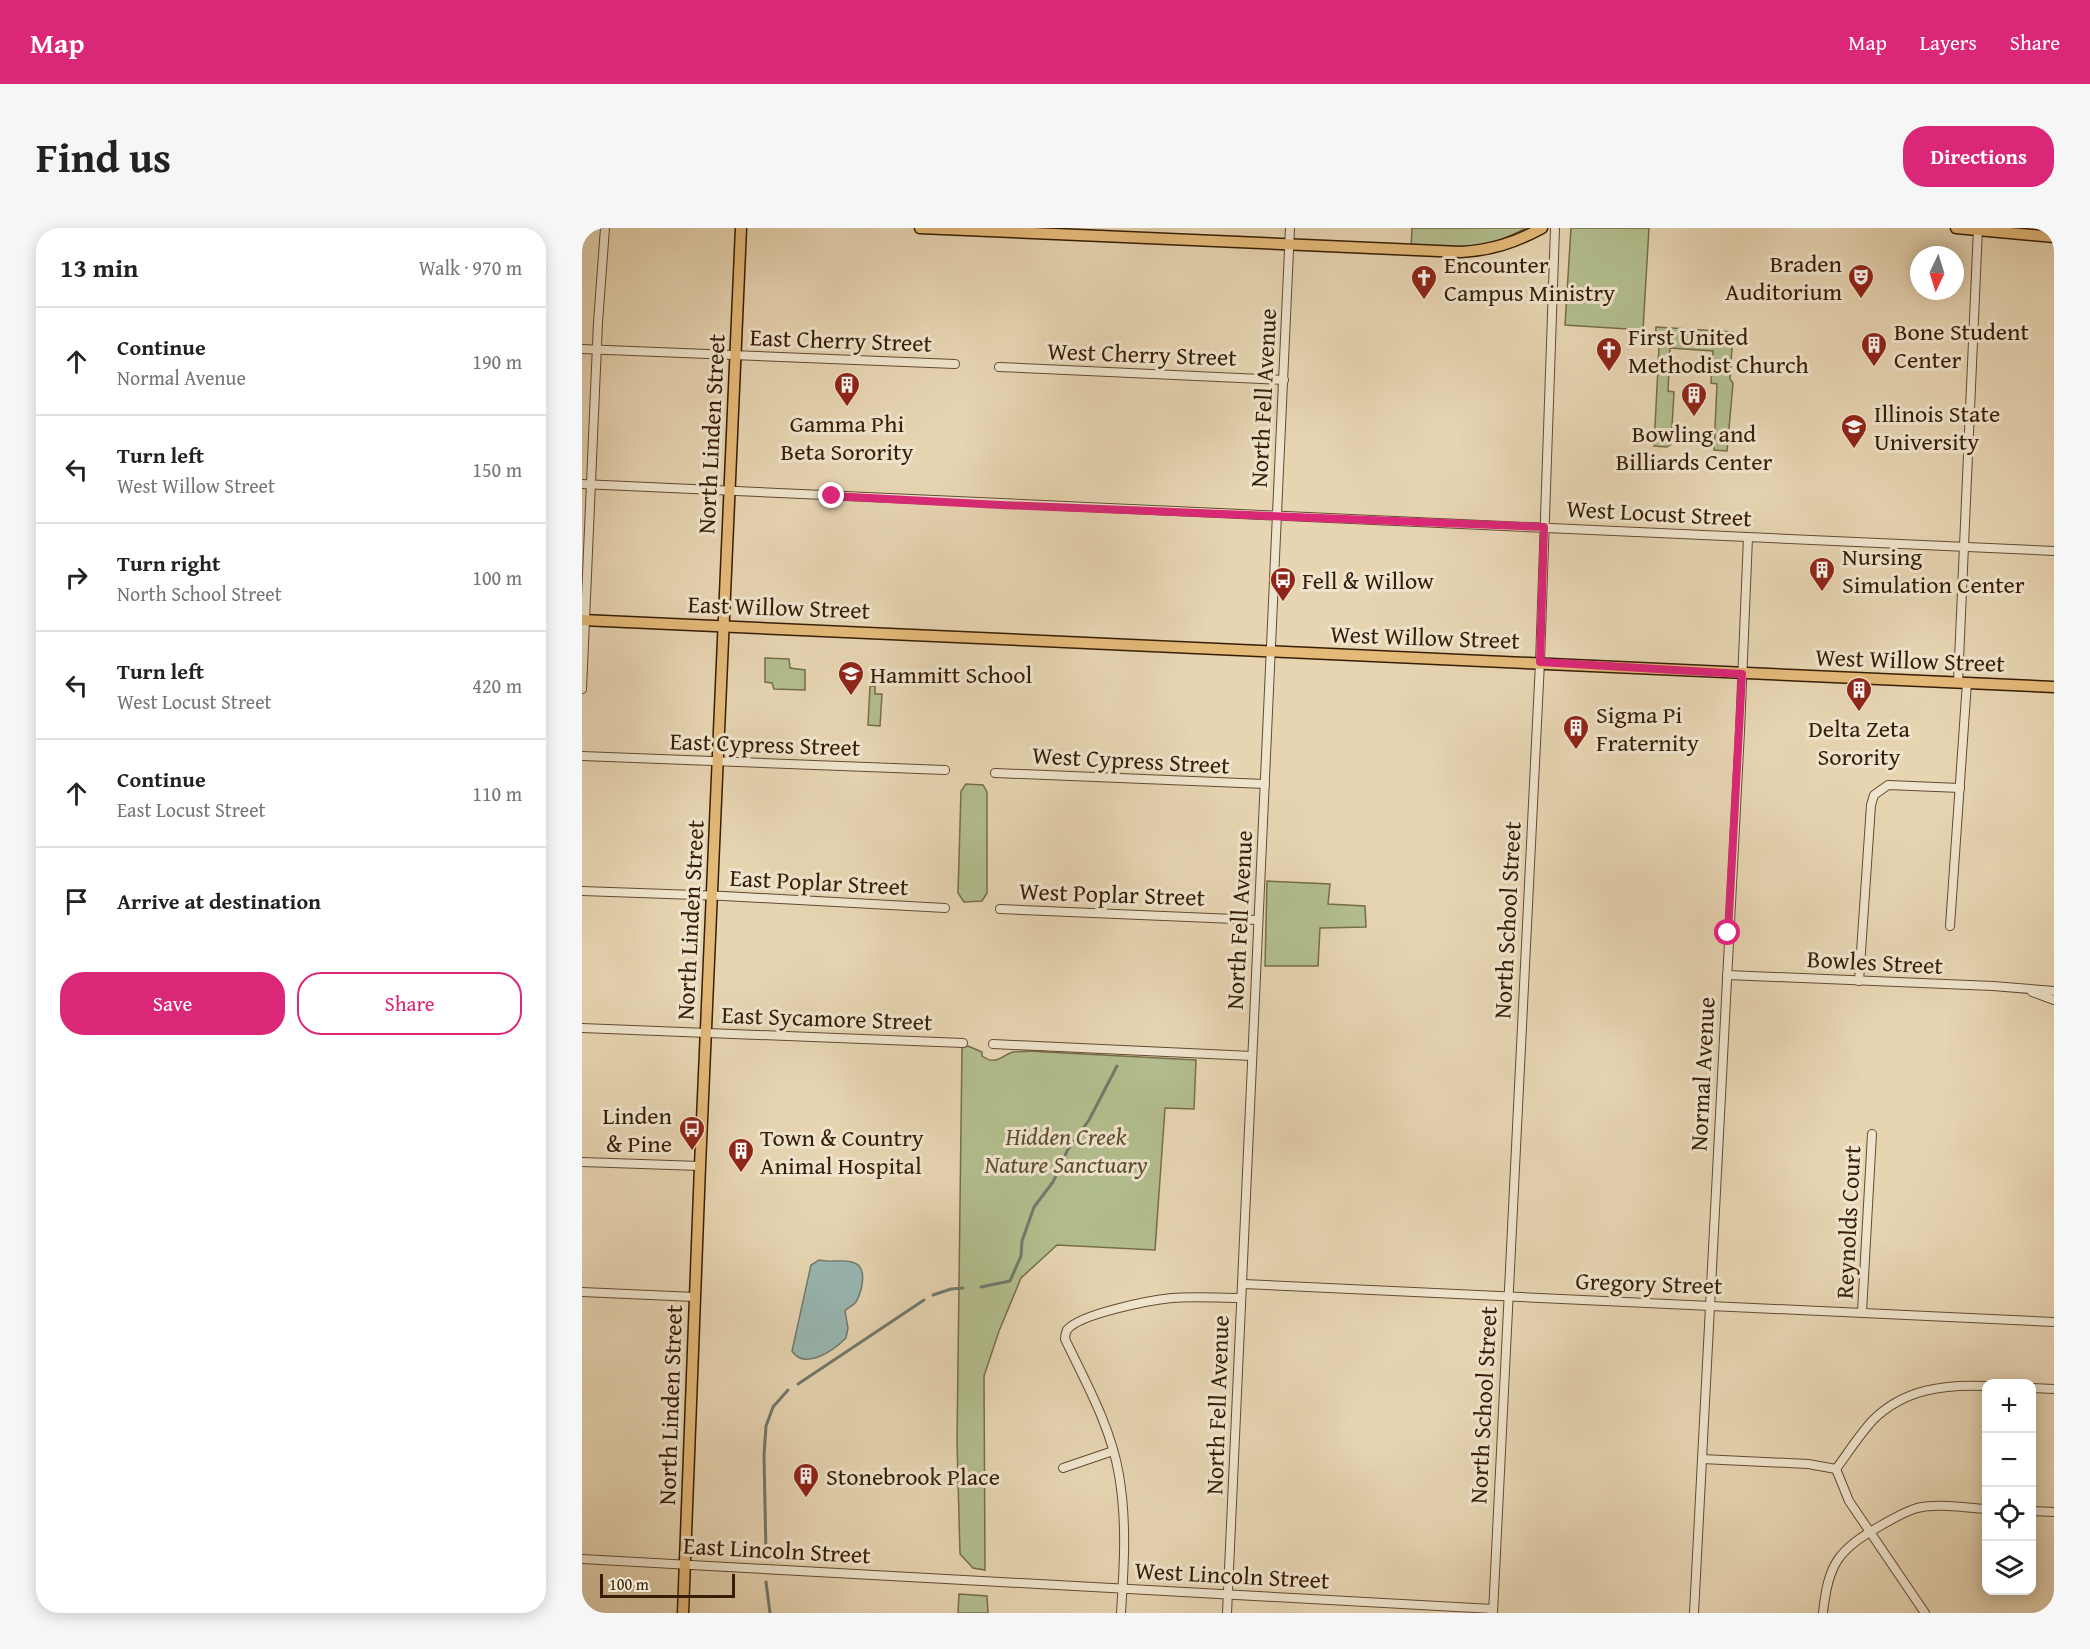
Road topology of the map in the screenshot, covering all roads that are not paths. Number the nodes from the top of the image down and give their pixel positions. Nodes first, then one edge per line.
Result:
1 (605, 228) edge
2 (741, 228) edge
3 (920, 228) edge
4 (1290, 228) edge
5 (1542, 228) edge
6 (1555, 228) edge
7 (1956, 228) edge
8 (978, 229) edge
9 (1978, 229) edge
10 (2054, 237) edge
11 (1290, 245) junction
12 (582, 349) edge
13 (597, 350) junction
14 (736, 356) junction
15 (955, 364) dead end
16 (999, 367) dead end
17 (1284, 380) junction
18 (582, 484) edge
19 (592, 485) junction
20 (729, 491) junction
21 (1278, 515) junction
22 (1544, 527) junction
23 (1748, 537) junction
24 (1963, 546) junction
25 (2054, 551) edge
26 (584, 620) edge
27 (723, 626) junction
28 (974, 637) joint
29 (1271, 651) junction
30 (1540, 662) junction
31 (1742, 674) junction
32 (1962, 682) junction
33 (2054, 687) edge
34 (582, 689) edge
35 (582, 756) edge
36 (718, 761) junction
37 (945, 770) dead end
38 (995, 773) dead end
39 (1265, 784) junction
40 (1960, 788) junction
41 (582, 891) edge
42 (712, 897) junction
43 (945, 908) dead end
44 (1000, 909) dead end
45 (1258, 920) junction
46 (1950, 926) dead end
47 (1727, 975) junction
48 (1859, 981) junction
49 (2021, 988) junction
50 (2054, 991) edge
51 (2054, 1000) edge
52 (582, 1028) edge
53 (706, 1032) junction
54 (963, 1043) dead end
55 (993, 1044) dead end
56 (1252, 1056) junction
57 (1872, 1134) dead end
58 (582, 1162) edge
59 (700, 1167) junction
60 (1243, 1284) junction
61 (582, 1292) edge
62 (695, 1297) junction
63 (1508, 1297) junction
64 (1241, 1298) junction
65 (1710, 1305) junction
66 (1862, 1312) junction
67 (2054, 1322) edge
68 (1982, 1386) edge
69 (2036, 1388) edge
70 (2054, 1389) edge
71 (1113, 1451) junction
72 (1702, 1459) junction
73 (1063, 1468) dead end
74 (1836, 1469) junction
75 (1982, 1509) edge
76 (2036, 1511) edge
77 (2054, 1512) edge
78 (1870, 1532) junction
79 (582, 1560) edge
80 (685, 1564) junction
81 (969, 1581) joint
82 (1123, 1589) junction
83 (1227, 1594) junction
84 (1493, 1611) edge
85 (683, 1613) edge
86 (1121, 1613) edge
87 (1227, 1613) edge
88 (1695, 1613) edge
89 (1823, 1613) edge
90 (1925, 1613) edge

1 - 13 street
2 - 14 main road, North Linden Street
3 - 8 main road
4 - 11 street, North Fell Avenue
5 - 11 main road
6 - 22 street, North School Street
7 - 9 main road
8 - 11 main road
9 - 10 main road
9 - 24 street
11 - 17 street, North Fell Avenue
12 - 13 street, East Cherry Street
13 - 14 street, East Cherry Street
13 - 19 street
14 - 15 street, East Cherry Street
14 - 20 main road, North Linden Street
16 - 17 street, West Cherry Street
17 - 21 street, North Fell Avenue
18 - 19 street, West Locust Street
19 - 20 street, West Locust Street
19 - 26 street
20 - 21 street, West Locust Street
20 - 27 main road, North Linden Street
21 - 22 street, West Locust Street
21 - 29 street, North Fell Avenue
22 - 23 street, West Locust Street
22 - 30 street, North School Street
23 - 24 street, West Locust Street
23 - 31 street, Normal Avenue
24 - 25 street, West Locust Street
24 - 32 street
26 - 27 main road, East Willow Street
26 - 34 street
27 - 28 main road, East Willow Street
27 - 36 main road, North Linden Street
28 - 29 main road, West Willow Street
29 - 30 main road, West Willow Street
29 - 39 street, North Fell Avenue
30 - 31 main road, West Willow Street
30 - 63 street, North School Street
31 - 32 main road, West Willow Street
31 - 47 street, Normal Avenue
32 - 33 main road, West Willow Street
32 - 40 street
35 - 36 street, East Cypress Street
36 - 37 street, East Cypress Street
36 - 42 main road, North Linden Street
38 - 39 street, West Cypress Street
39 - 45 street, North Fell Avenue
40 - 46 street
40 - 48 street
41 - 42 street, East Poplar Street
42 - 43 street, East Poplar Street
42 - 53 main road, North Linden Street
44 - 45 street, West Poplar Street
45 - 56 street, North Fell Avenue
47 - 48 street, Bowles Street
47 - 65 street, Normal Avenue
48 - 49 street, Bowles Street
49 - 50 street, Bowles Street
49 - 51 street, Bowles Street
52 - 53 street, East Sycamore Street
53 - 54 street, East Sycamore Street
53 - 59 main road, North Linden Street
55 - 56 street
56 - 60 street, North Fell Avenue
57 - 66 street, Reynolds Court
58 - 59 street
59 - 62 main road, North Linden Street
60 - 63 street, Gregory Street
60 - 64 street, North Fell Avenue
61 - 62 street
62 - 80 main road, North Linden Street
63 - 65 street, Gregory Street
63 - 84 street, North School Street
64 - 71 street
64 - 83 street, North Fell Avenue
65 - 66 street, Gregory Street
65 - 72 street, Normal Avenue
66 - 67 street, Gregory Street
68 - 74 street
69 - 70 street
71 - 73 street
71 - 82 street
72 - 74 street
72 - 88 street, Normal Avenue
74 - 78 street
75 - 78 street
76 - 77 street
78 - 89 street
78 - 90 street
79 - 80 street, East Lincoln Street
80 - 81 street, East Lincoln Street
80 - 85 main road, North Linden Street
81 - 82 street, West Lincoln Street
82 - 83 street, West Lincoln Street
82 - 86 street
83 - 84 street, West Lincoln Street
83 - 87 street, North Fell Avenue

